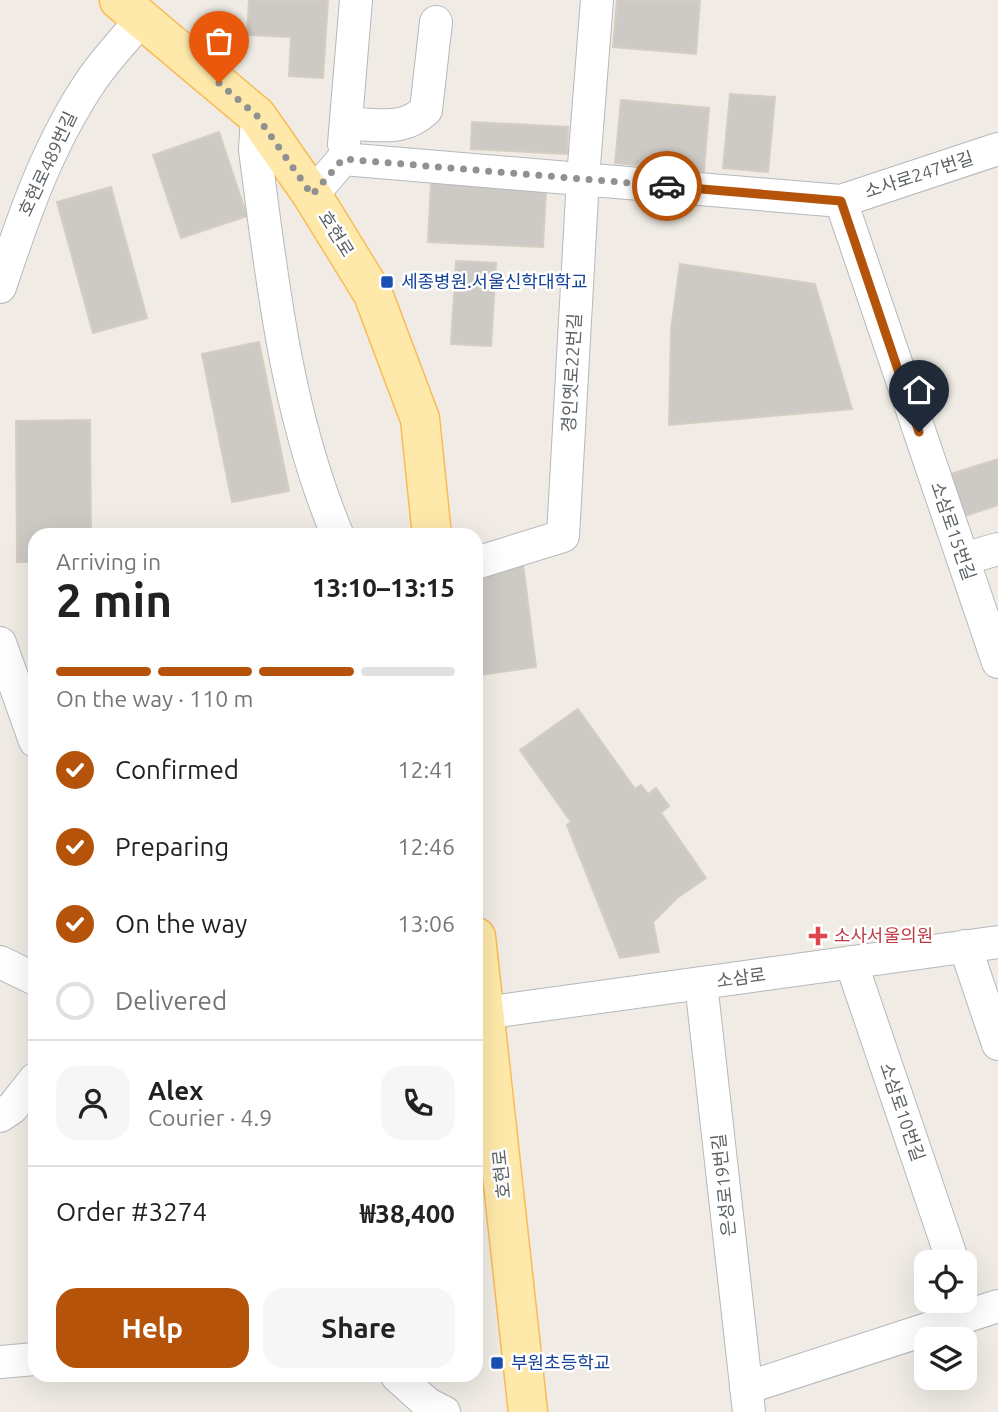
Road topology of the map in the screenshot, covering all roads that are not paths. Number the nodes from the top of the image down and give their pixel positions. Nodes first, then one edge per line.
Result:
1 (356, 0) edge
2 (597, 0) edge
3 (131, 9) edge
4 (436, 22) dead end
5 (257, 116) junction
6 (346, 124) junction
7 (998, 149) edge
8 (343, 159) junction
9 (583, 178) junction
10 (312, 195) junction
11 (841, 201) junction
12 (0, 287) edge
13 (335, 528) edge
14 (431, 528) edge
15 (998, 549) edge
16 (963, 559) junction
17 (483, 561) edge
18 (0, 643) edge
19 (998, 662) edge
20 (28, 721) edge
21 (998, 942) edge
22 (965, 946) junction
23 (0, 962) edge
24 (850, 962) junction
25 (28, 976) edge
26 (701, 983) junction
27 (483, 1004) edge
28 (484, 1013) junction
29 (998, 1044) edge
30 (28, 1088) edge
31 (0, 1116) edge
32 (949, 1250) edge
33 (978, 1305) edge
34 (28, 1360) edge
35 (0, 1362) edge
36 (403, 1382) edge
37 (748, 1400) edge
38 (444, 1412) edge
39 (522, 1412) edge
40 (528, 1412) edge

1 - 6 street
2 - 9 street, 경인옛로22번길
3 - 5 main road, 호현로
3 - 12 street, 호현로489번길
4 - 6 street
5 - 10 main road, 호현로
5 - 13 street
6 - 8 street
7 - 11 street, 소사로247번길
8 - 9 street, 소사로247번길
8 - 10 street
9 - 11 street, 소사로247번길
9 - 17 street, 경인옛로22번길
10 - 14 main road, 호현로
11 - 16 street, 소삼로15번길
15 - 16 street
16 - 19 street, 소삼로15번길
18 - 20 street
21 - 22 street, 소삼로
22 - 24 street, 소삼로
22 - 29 street
23 - 25 street
24 - 26 street, 소삼로
24 - 32 street, 소삼로10번길
26 - 28 street, 소삼로
26 - 37 street, 은성로19번길
27 - 28 main road, 호현로
28 - 40 main road, 호현로
30 - 31 street
33 - 37 street, 은성로19번길
34 - 35 street
36 - 38 street
39 - 40 street

